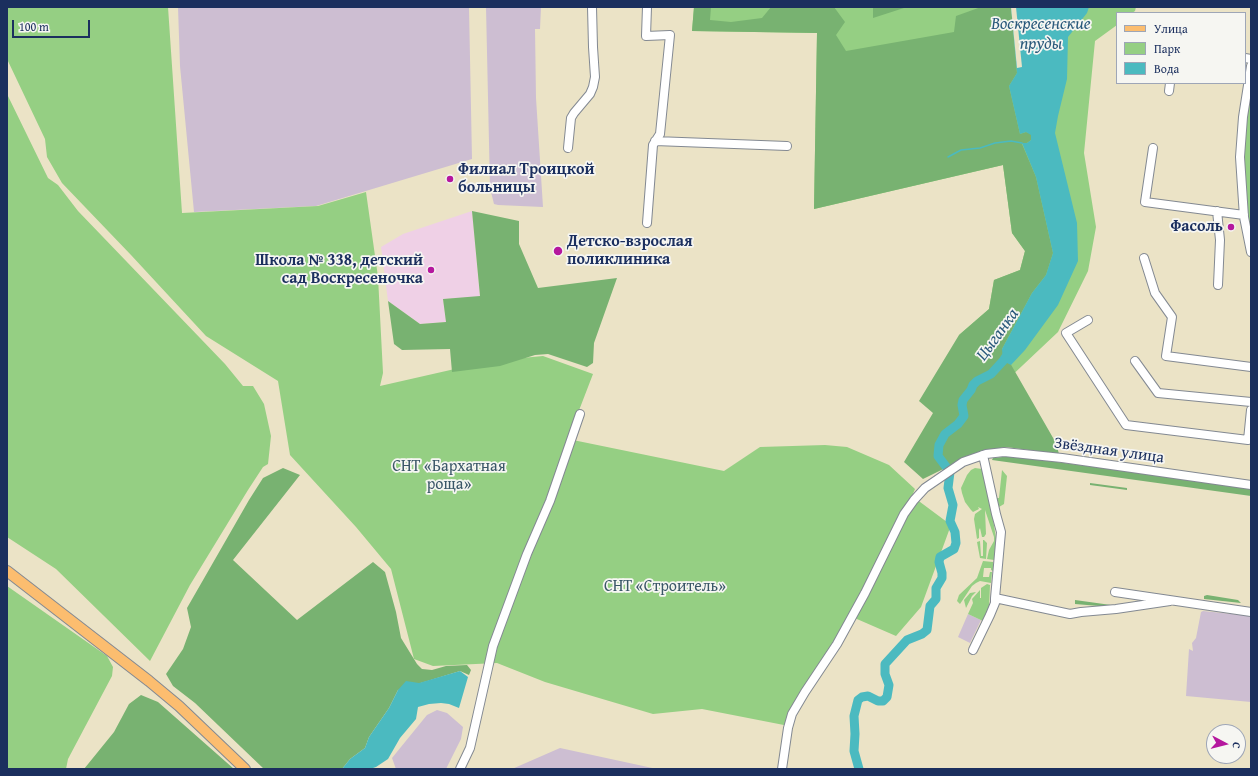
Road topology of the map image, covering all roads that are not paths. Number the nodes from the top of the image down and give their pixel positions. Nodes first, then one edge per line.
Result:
1 (592, 7) edge
2 (647, 7) edge
3 (1251, 66) edge
4 (655, 141) junction
5 (787, 146) dead end
6 (568, 148) dead end
7 (1154, 148) dead end
8 (1217, 211) junction
9 (1244, 215) junction
10 (647, 223) dead end
11 (1251, 252) edge
12 (1144, 258) dead end
13 (1218, 284) dead end
14 (1088, 320) dead end
15 (1135, 361) dead end
16 (1251, 367) edge
17 (1251, 402) edge
18 (1251, 410) edge
19 (580, 414) dead end
20 (984, 455) junction
21 (1251, 485) edge
22 (7, 571) edge
23 (1115, 592) dead end
24 (995, 598) junction
25 (1170, 601) junction
26 (1251, 612) edge
27 (973, 650) dead end
28 (245, 769) edge
29 (460, 769) edge
30 (782, 769) edge

1 - 6 street
2 - 4 street
3 - 9 street
4 - 5 street
4 - 10 street
7 - 8 street
8 - 9 street
8 - 13 street
9 - 11 street
12 - 16 street
14 - 18 street
15 - 17 street
19 - 29 street
20 - 21 street, Звёздная улица
20 - 24 street
20 - 30 street, Звёздная улица
22 - 28 main road
23 - 25 street
24 - 25 street
24 - 27 street
25 - 26 street

